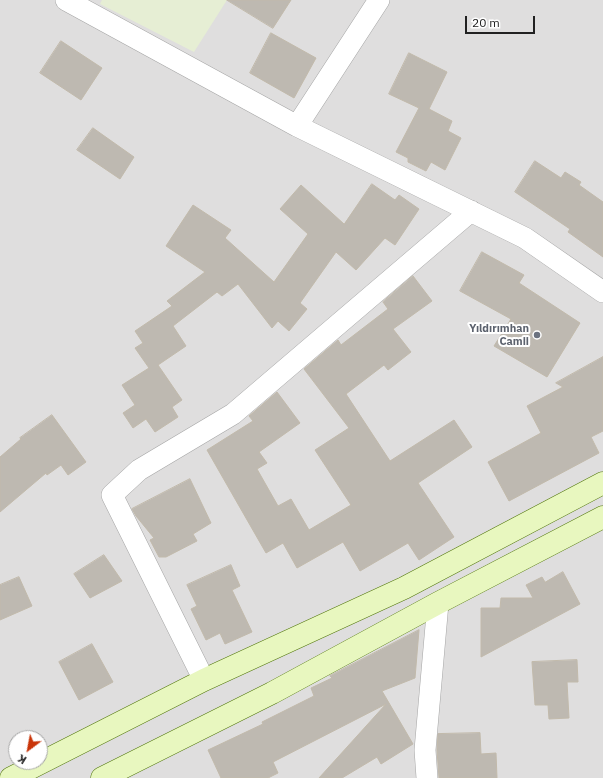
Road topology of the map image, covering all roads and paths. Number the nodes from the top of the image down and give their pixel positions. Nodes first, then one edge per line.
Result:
1 (66, 0) edge
2 (378, 0) edge
3 (297, 126) junction
4 (471, 211) junction
5 (599, 284) edge
6 (603, 483) edge
7 (603, 517) edge
8 (438, 603) junction
9 (204, 680) junction
10 (11, 778) edge
11 (102, 778) edge
12 (427, 778) edge

1 - 3 street
2 - 3 street
3 - 4 street
4 - 5 street
4 - 9 street
6 - 9 main road
7 - 8 main road
8 - 11 main road
8 - 12 street
9 - 10 main road

